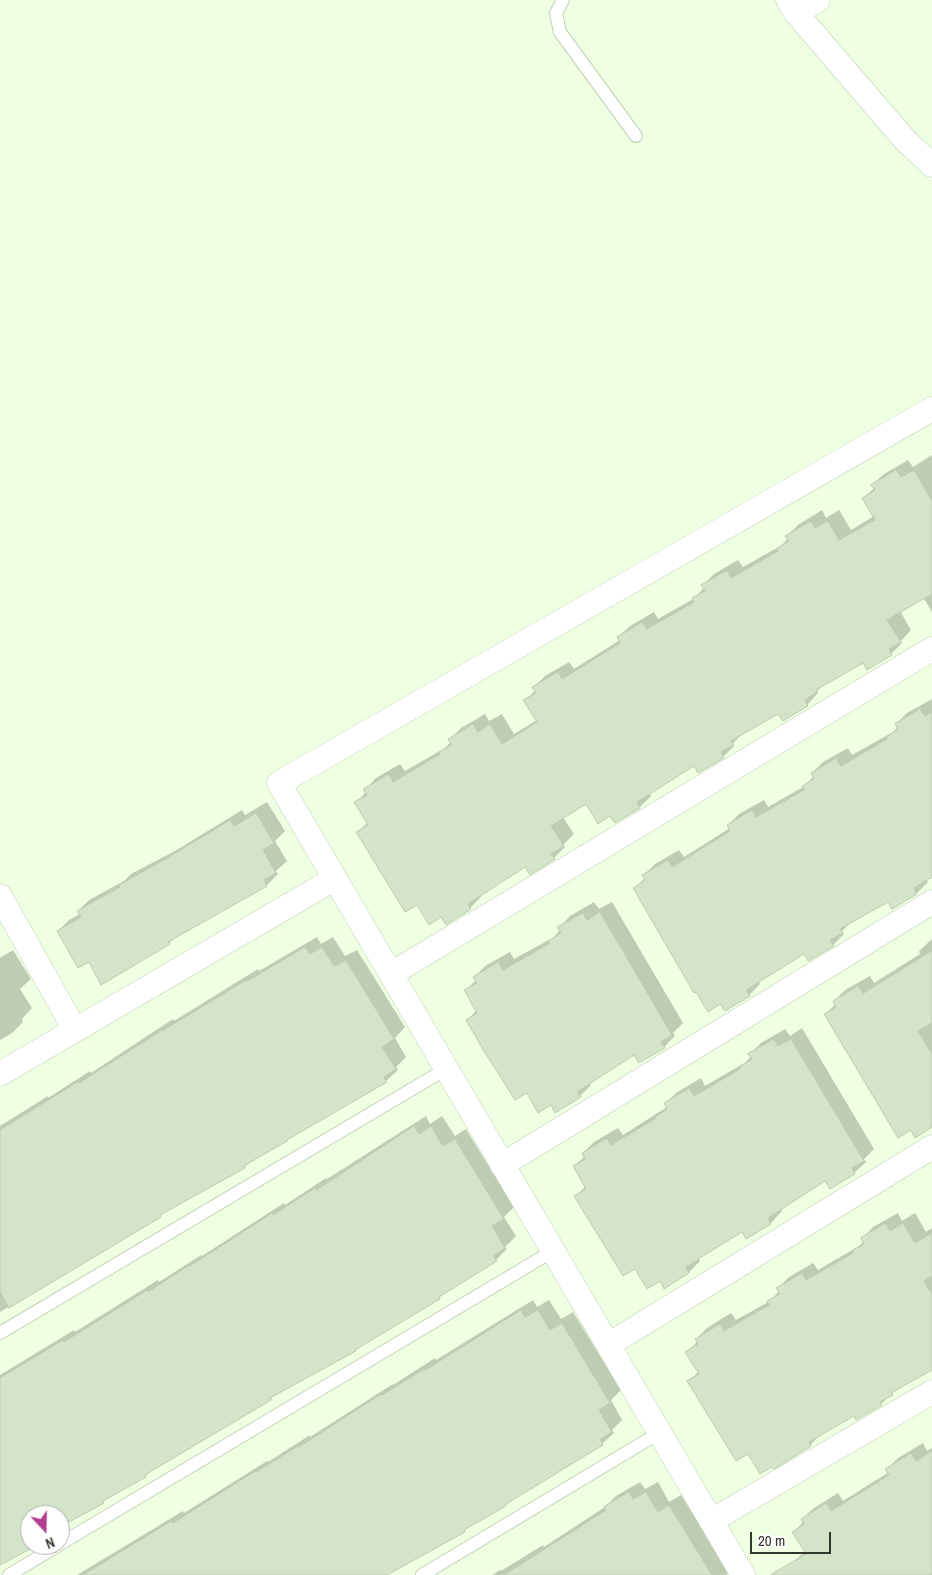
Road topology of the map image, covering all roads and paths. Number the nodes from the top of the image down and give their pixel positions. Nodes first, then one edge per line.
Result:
1 (563, 0) edge
2 (818, 0) edge
3 (792, 7) edge
4 (636, 136) dead end
5 (932, 165) edge
6 (932, 409) edge
7 (932, 649) edge
8 (334, 879) junction
9 (0, 896) edge
10 (932, 902) edge
11 (391, 974) junction
12 (76, 1030) junction
13 (446, 1069) junction
14 (0, 1074) edge
15 (932, 1147) edge
16 (502, 1165) junction
17 (553, 1251) junction
18 (0, 1333) edge
19 (608, 1345) junction
20 (932, 1392) edge
21 (659, 1433) junction
22 (711, 1521) junction
23 (70, 1539) edge
24 (43, 1555) edge
25 (9, 1575) edge
26 (422, 1575) edge
27 (743, 1575) edge

1 - 4 lane
2 - 3 street
3 - 5 street
6 - 8 street
7 - 11 street
8 - 11 street
8 - 12 street
9 - 12 street
10 - 16 street
11 - 13 street
12 - 14 street
13 - 16 street
13 - 18 lane
15 - 19 street
16 - 17 street
17 - 19 street
17 - 23 lane
19 - 21 street
20 - 22 street
21 - 22 street
21 - 26 lane
22 - 27 street
24 - 25 lane

